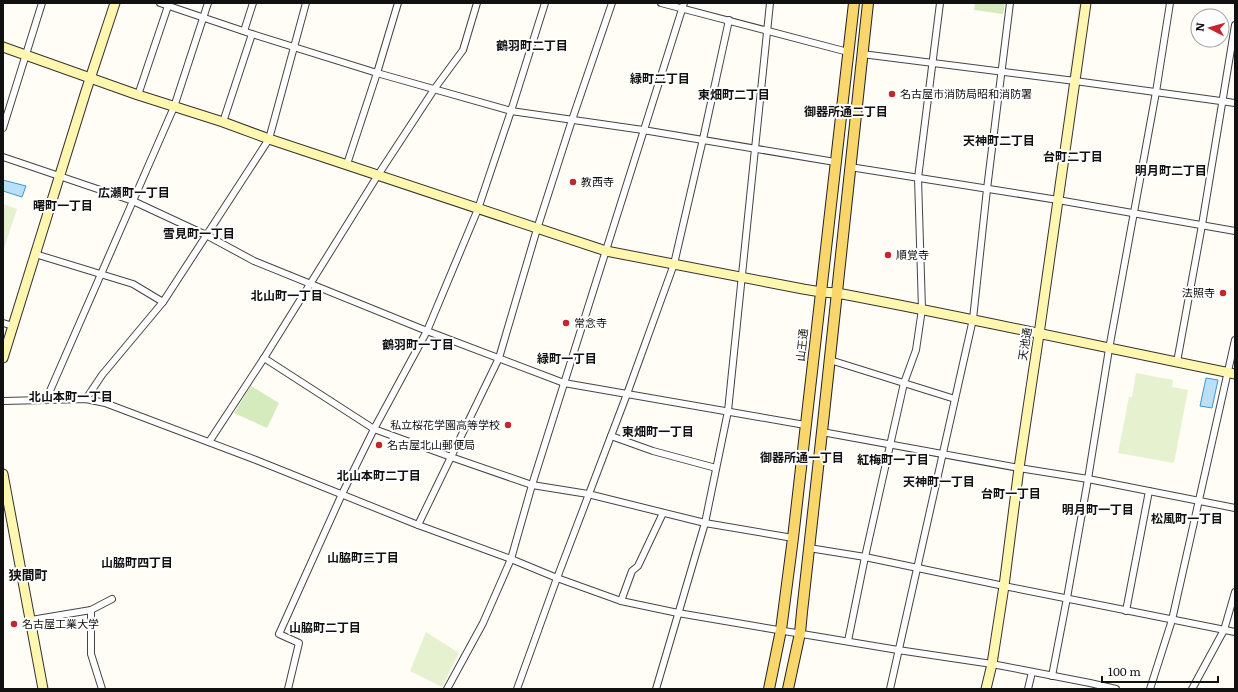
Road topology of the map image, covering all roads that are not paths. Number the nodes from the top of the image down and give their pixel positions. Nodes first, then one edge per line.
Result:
1 (42, 3) edge
2 (115, 3) edge
3 (160, 3) edge
4 (208, 3) edge
5 (253, 3) edge
6 (306, 3) edge
7 (398, 3) edge
8 (477, 3) edge
9 (545, 3) edge
10 (612, 3) edge
11 (661, 3) edge
12 (770, 3) edge
13 (854, 3) edge
14 (868, 3) edge
15 (940, 3) edge
16 (1010, 3) edge
17 (1086, 3) edge
18 (1170, 3) edge
19 (169, 4) edge
20 (683, 6) edge
21 (203, 17) junction
22 (729, 20) junction
23 (1235, 25) edge
24 (244, 31) junction
25 (768, 31) junction
26 (252, 34) junction
27 (3, 47) edge
28 (294, 47) junction
29 (848, 52) junction
30 (862, 54) junction
31 (25, 55) junction
32 (933, 62) junction
33 (1001, 71) junction
34 (377, 72) junction
35 (90, 78) junction
36 (1075, 81) junction
37 (435, 88) junction
38 (1156, 92) junction
39 (138, 95) junction
40 (1222, 101) junction
41 (1235, 103) edge
42 (3, 104) edge
43 (10, 107) junction
44 (174, 107) junction
45 (511, 111) junction
46 (572, 120) junction
47 (223, 122) junction
48 (3, 128) edge
49 (643, 130) junction
50 (268, 139) junction
51 (703, 140) junction
52 (756, 148) junction
53 (3, 157) edge
54 (835, 162) junction
55 (347, 164) junction
56 (850, 167) junction
57 (378, 175) junction
58 (60, 176) junction
59 (918, 178) junction
60 (987, 189) junction
61 (1058, 200) junction
62 (133, 201) junction
63 (478, 209) junction
64 (1134, 212) junction
65 (1202, 225) junction
66 (537, 228) junction
67 (1235, 231) edge
68 (206, 235) junction
69 (606, 251) junction
70 (35, 254) junction
71 (674, 264) junction
72 (101, 274) junction
73 (743, 277) junction
74 (311, 284) junction
75 (820, 292) junction
76 (837, 293) junction
77 (163, 302) junction
78 (922, 309) junction
79 (973, 319) junction
80 (3, 323) edge
81 (13, 326) junction
82 (428, 331) junction
83 (1039, 334) junction
84 (1235, 340) edge
85 (1109, 349) junction
86 (3, 358) edge
87 (264, 358) junction
88 (499, 358) junction
89 (830, 360) junction
90 (1177, 362) junction
91 (1231, 373) edge
92 (564, 383) junction
93 (904, 383) junction
94 (626, 394) junction
95 (86, 399) junction
96 (955, 399) junction
97 (46, 400) junction
98 (3, 401) edge
99 (728, 411) junction
100 (806, 425) junction
101 (374, 429) junction
102 (822, 432) junction
103 (611, 436) junction
104 (209, 442) junction
105 (890, 444) junction
106 (942, 453) junction
107 (451, 457) junction
108 (716, 468) junction
109 (1019, 468) junction
110 (3, 474) edge
111 (1088, 479) junction
112 (532, 485) junction
113 (1149, 491) junction
114 (342, 494) junction
115 (588, 494) junction
116 (1199, 502) junction
117 (1235, 508) edge
118 (663, 513) junction
119 (705, 523) junction
120 (418, 525) junction
121 (793, 538) junction
122 (810, 548) junction
123 (865, 557) junction
124 (511, 559) junction
125 (917, 568) junction
126 (557, 578) junction
127 (1004, 586) junction
128 (1235, 592) edge
129 (1067, 598) junction
130 (112, 599) dead end
131 (622, 601) junction
132 (91, 610) junction
133 (1126, 611) junction
134 (678, 613) junction
135 (31, 620) junction
136 (1172, 620) junction
137 (781, 630) junction
138 (1224, 630) junction
139 (1235, 632) edge
140 (800, 633) junction
141 (848, 642) junction
142 (898, 650) junction
143 (992, 664) junction
144 (1032, 672) junction
145 (1052, 676) junction
146 (43, 689) edge
147 (102, 689) edge
148 (288, 689) edge
149 (447, 689) edge
150 (517, 689) edge
151 (656, 689) edge
152 (769, 689) edge
153 (788, 689) edge
154 (890, 689) edge
155 (986, 689) edge
156 (1028, 689) edge
157 (1116, 689) edge
158 (1150, 689) edge
159 (1192, 689) edge

1 - 31 street
2 - 35 street
3 - 19 street
4 - 21 street
5 - 24 street
6 - 28 street
7 - 34 street
8 - 37 street
9 - 45 street
10 - 46 street
11 - 20 street
12 - 25 street
13 - 29 main road, 山王通
14 - 30 main road
15 - 32 street
16 - 33 street
17 - 36 street, 天池通
18 - 38 street
19 - 21 street
19 - 39 street
20 - 22 street
20 - 49 street
21 - 24 street
21 - 44 street
22 - 25 street
22 - 51 street
23 - 40 street
24 - 26 street
25 - 29 street
25 - 52 street
26 - 28 street
26 - 47 street
27 - 31 street
28 - 34 street
28 - 50 street
29 - 54 main road, 山王通
30 - 32 street
30 - 56 main road
31 - 35 street
31 - 43 street
32 - 33 street
32 - 59 street
33 - 36 street
33 - 60 street
34 - 37 street
34 - 55 street
35 - 39 street
35 - 58 street
36 - 38 street
36 - 61 street, 天池通
37 - 45 street
37 - 57 street
38 - 40 street
38 - 64 street
39 - 44 street
40 - 41 street
40 - 65 street
42 - 43 street
43 - 48 street
44 - 47 street
44 - 62 street
45 - 46 street
45 - 63 street
46 - 49 street
46 - 66 street
47 - 50 street
49 - 51 street
49 - 69 street
50 - 55 street
50 - 68 street
51 - 52 street
51 - 71 street
52 - 54 street
52 - 73 street
53 - 58 street
54 - 75 main road, 山王通
55 - 57 street
56 - 59 street
56 - 76 main road
57 - 63 street
57 - 74 street
58 - 62 street
58 - 70 street
59 - 60 street
59 - 78 street
60 - 61 street
60 - 79 street
61 - 64 street
61 - 83 street, 天池通
62 - 68 street
62 - 72 street
63 - 66 street
63 - 82 street
64 - 65 street
64 - 85 street
65 - 67 street
65 - 90 street
66 - 69 street
66 - 88 street
68 - 74 street
68 - 77 street
69 - 71 street
69 - 92 street
70 - 72 street
70 - 81 street
71 - 73 street
71 - 94 street
72 - 77 street
72 - 97 street
73 - 75 street
73 - 99 street
74 - 82 street
74 - 87 street
75 - 76 street
75 - 100 main road, 山王通
76 - 78 street
76 - 89 main road
77 - 95 street
78 - 79 street
78 - 93 street
79 - 83 street
79 - 96 street
80 - 81 street
81 - 86 street
82 - 88 street
82 - 101 street
83 - 85 street
83 - 109 street, 天池通
84 - 91 street
85 - 90 street
85 - 111 street
87 - 101 street
87 - 104 street
88 - 92 street
88 - 107 street
89 - 93 street
89 - 102 main road
90 - 91 street
91 - 116 street
92 - 94 street
92 - 112 street
93 - 96 street
93 - 105 street
94 - 99 street
94 - 103 street
95 - 97 street
95 - 104 street
96 - 106 street
97 - 98 street
99 - 100 street
99 - 108 street
100 - 121 main road, 山王通
101 - 107 street
101 - 114 street
102 - 105 street
102 - 122 main road
103 - 108 street
103 - 115 street
104 - 114 street
105 - 106 street
105 - 123 street
106 - 109 street
106 - 125 street
107 - 112 street
107 - 120 street
108 - 119 street
109 - 111 street
109 - 127 street, 天池通
110 - 135 street
111 - 113 street
111 - 129 street
112 - 115 street
112 - 124 street
113 - 116 street
113 - 133 street
114 - 120 street
114 - 148 street
115 - 118 street
115 - 126 street
116 - 117 street
116 - 136 street
118 - 119 street
118 - 131 street
119 - 121 street
119 - 134 street
120 - 124 street
121 - 137 main road, 山王通
122 - 123 street
122 - 140 main road
123 - 125 street
123 - 141 street
124 - 126 street
124 - 149 street
125 - 127 street
125 - 142 street
126 - 131 street
126 - 150 street
127 - 129 street
127 - 143 street, 天池通
128 - 138 street
129 - 133 street
129 - 145 street
130 - 132 street
131 - 134 street
132 - 135 street
132 - 147 street
133 - 136 street
134 - 137 street
134 - 151 street
135 - 146 street
136 - 138 street
136 - 158 street
137 - 140 street
137 - 152 main road, 山王通
138 - 139 street
138 - 159 street
140 - 141 street
140 - 153 main road
141 - 142 street
142 - 143 street
142 - 154 street
143 - 144 street
143 - 155 street, 天池通
144 - 145 street
144 - 156 street
145 - 157 street

